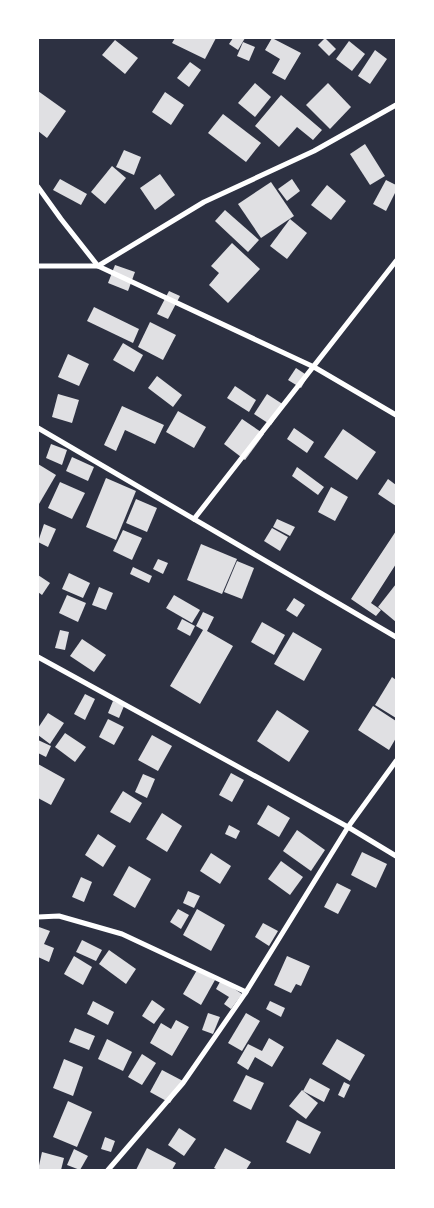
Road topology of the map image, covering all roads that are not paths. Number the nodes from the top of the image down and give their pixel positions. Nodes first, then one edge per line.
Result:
1 (396, 105) edge
2 (38, 187) edge
3 (396, 260) edge
4 (38, 266) edge
5 (98, 266) junction
6 (314, 367) junction
7 (396, 414) edge
8 (38, 428) edge
9 (194, 520) junction
10 (396, 637) edge
11 (38, 656) edge
12 (396, 761) edge
13 (348, 827) junction
14 (396, 856) edge
15 (38, 917) edge
16 (246, 992) junction
17 (108, 1170) edge

1 - 5 street
2 - 5 street
3 - 6 street
4 - 5 street
5 - 6 street
6 - 7 street
6 - 9 street
8 - 9 street
9 - 10 street
11 - 13 street
12 - 13 street
13 - 14 street
13 - 16 street
15 - 16 street
16 - 17 street

